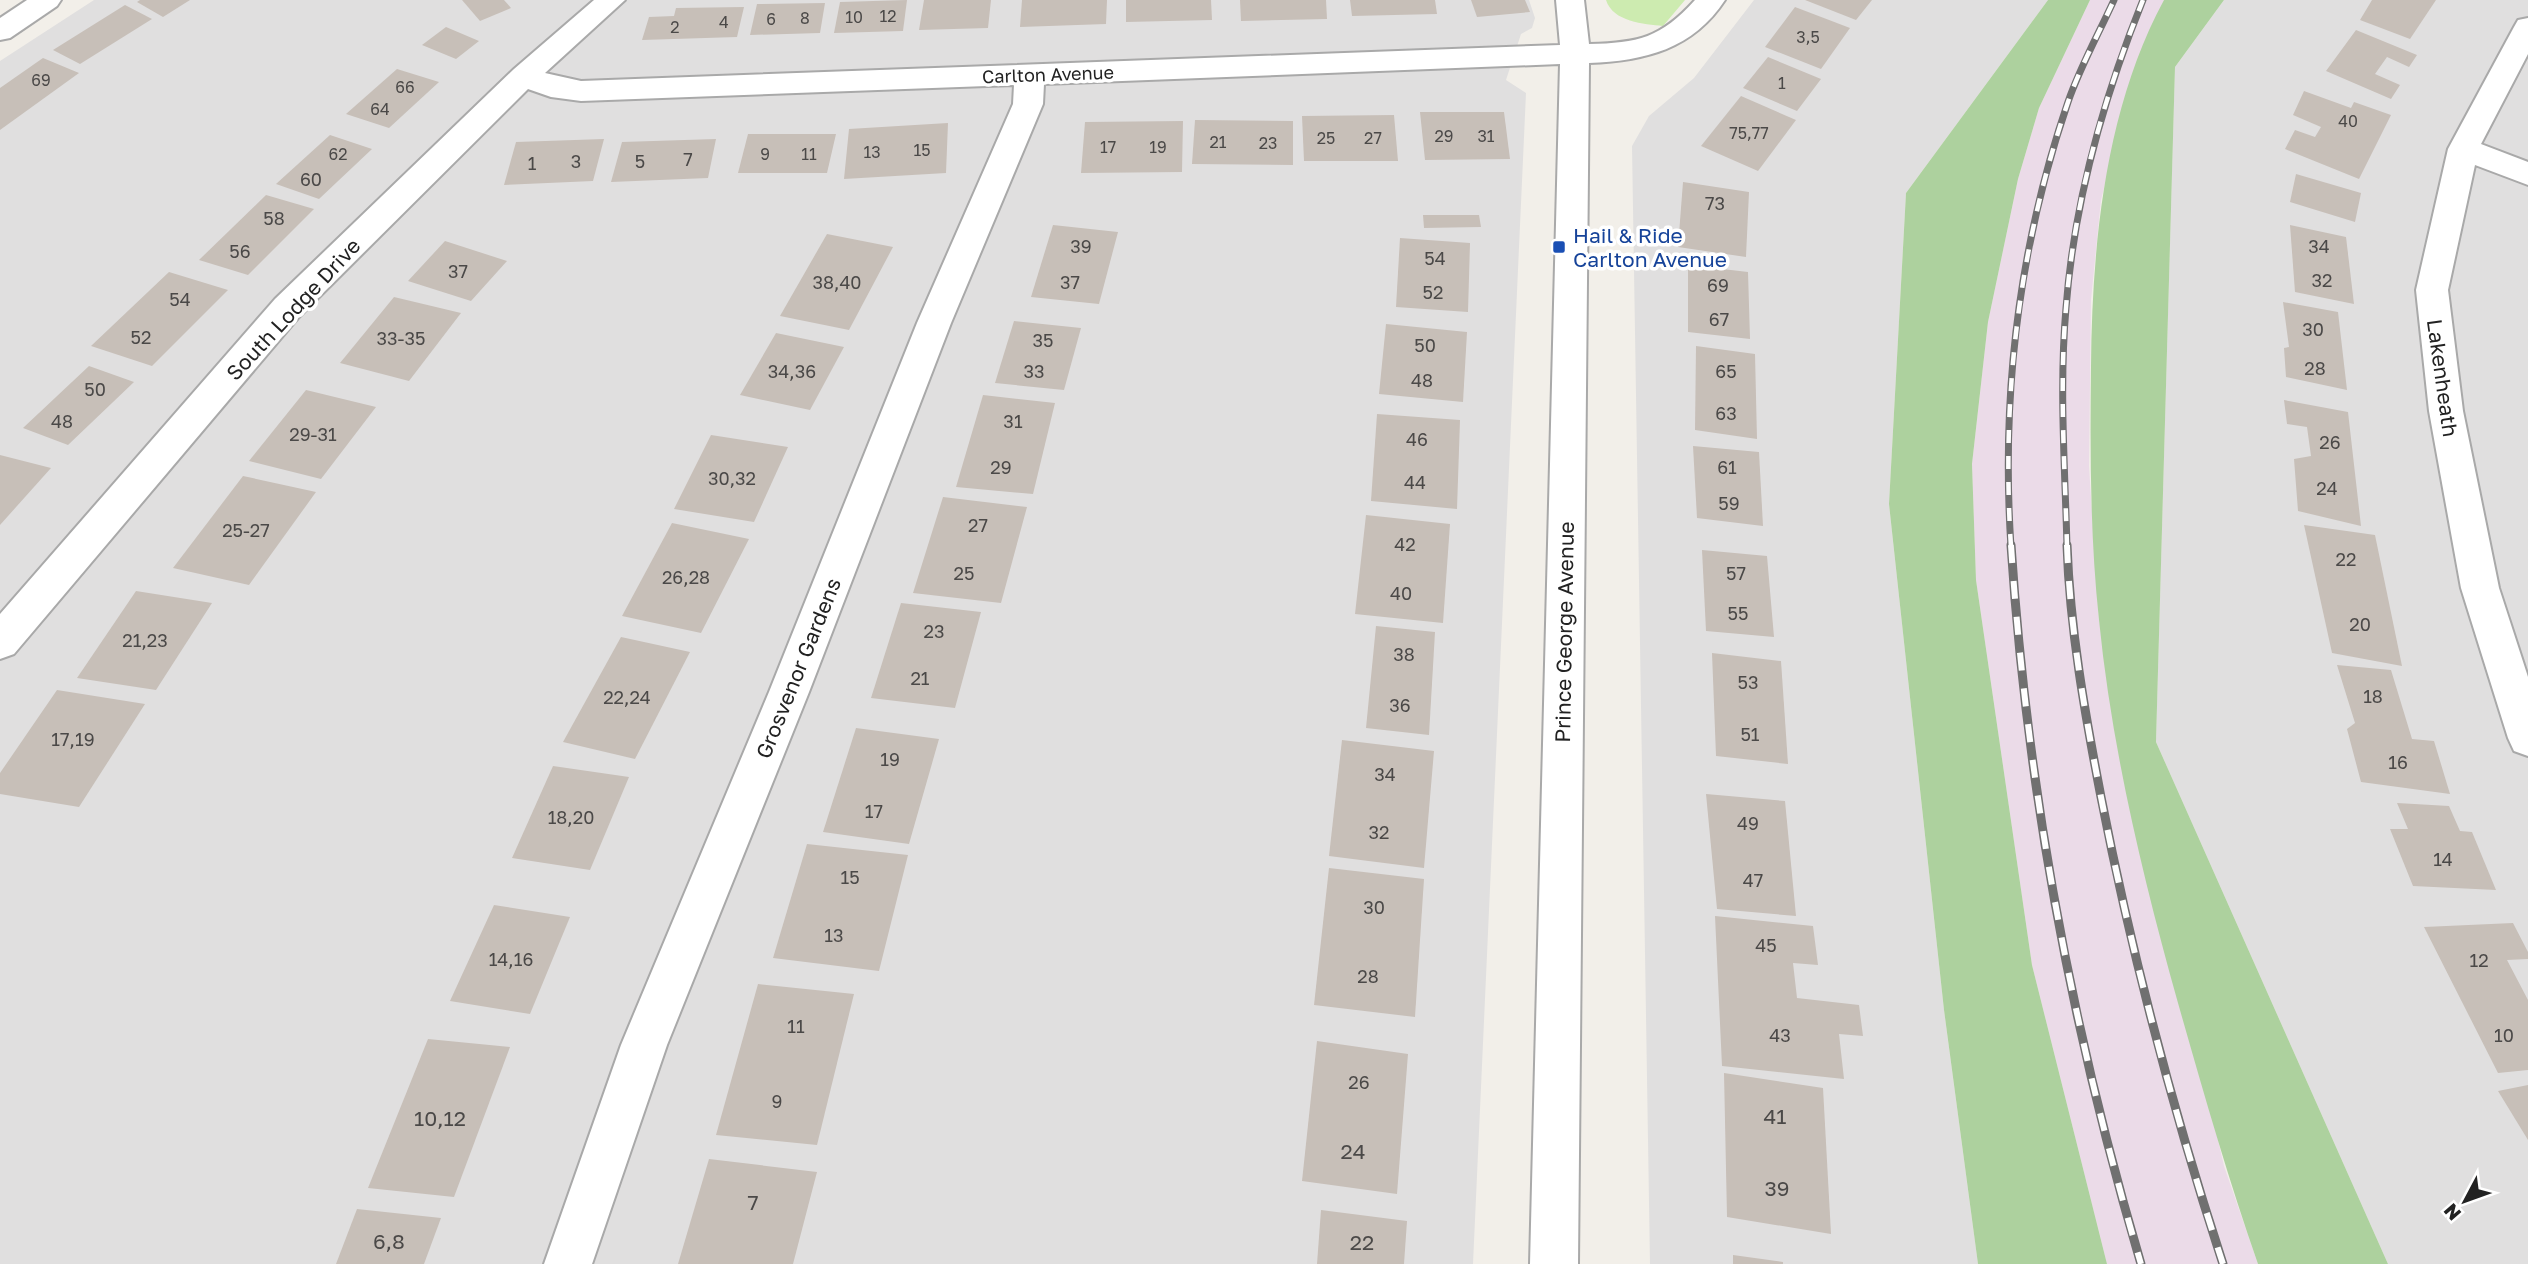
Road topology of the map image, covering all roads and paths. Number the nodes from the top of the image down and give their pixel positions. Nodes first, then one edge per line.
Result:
1 (47, 0) edge
2 (611, 0) edge
3 (1570, 0) edge
4 (1711, 0) edge
5 (2528, 27) edge
6 (0, 31) edge
7 (1575, 54) junction
8 (1029, 75) junction
9 (524, 76) junction
10 (2463, 149) junction
11 (2528, 174) edge
12 (0, 642) edge
13 (2528, 738) edge
14 (568, 1264) edge
15 (1554, 1264) edge

1 - 6 street
2 - 9 street, South Lodge Drive
3 - 7 street, Prince George Avenue
4 - 7 street, Carlton Avenue
5 - 10 street, Lakenheath
7 - 8 street, Carlton Avenue
7 - 15 street, Prince George Avenue
8 - 9 street, Carlton Avenue
8 - 14 street, Grosvenor Gardens
9 - 12 street, South Lodge Drive
10 - 11 street
10 - 13 street, Lakenheath

